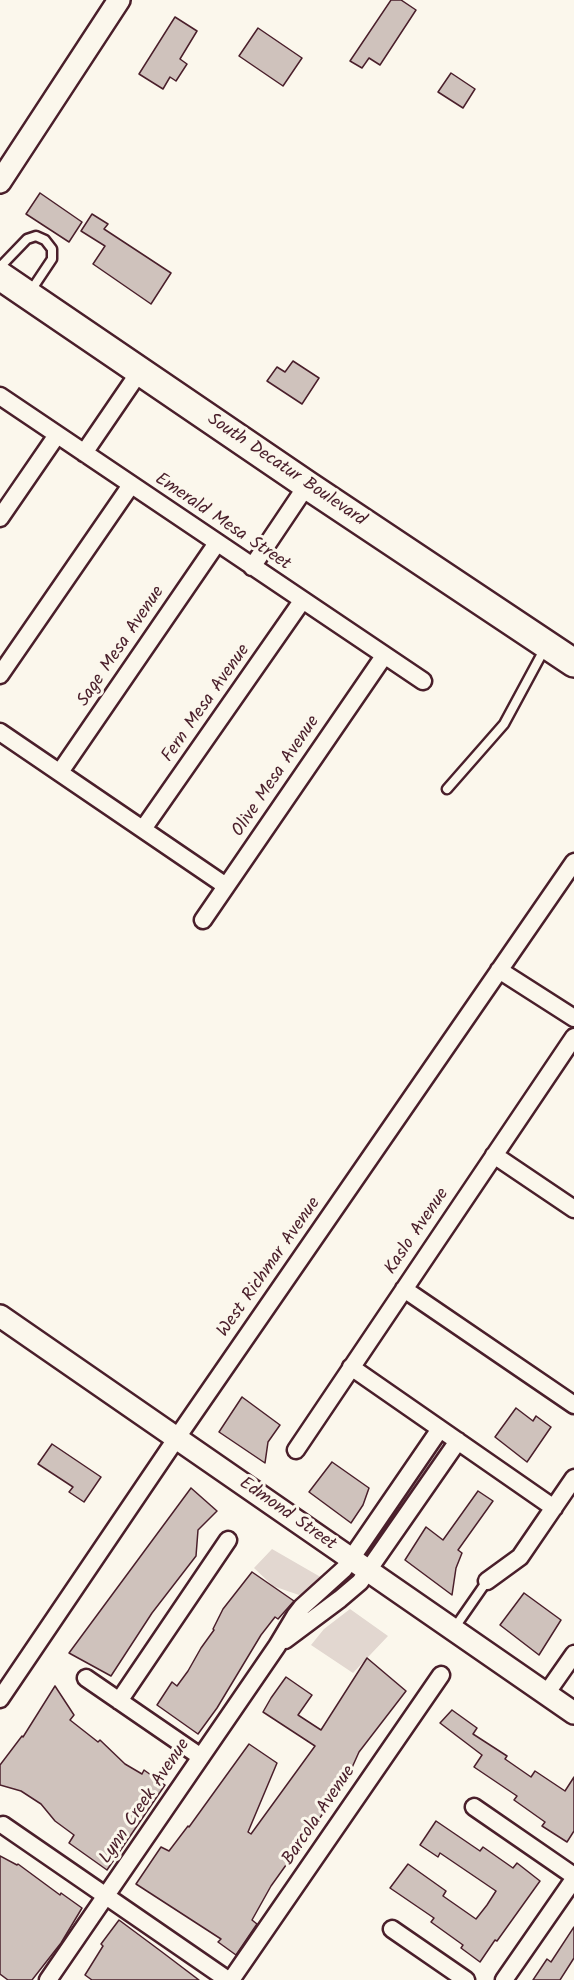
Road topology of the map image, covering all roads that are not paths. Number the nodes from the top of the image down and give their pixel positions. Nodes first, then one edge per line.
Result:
1 (119, 0) edge
2 (0, 182) edge
3 (0, 267) edge
4 (0, 276) edge
5 (28, 295) junction
6 (140, 371) junction
7 (0, 396) edge
8 (57, 435) junction
9 (84, 453) junction
10 (131, 485) junction
11 (307, 485) junction
12 (0, 518) edge
13 (217, 543) junction
14 (252, 567) junction
15 (302, 601) junction
16 (547, 645) junction
17 (384, 656) junction
18 (574, 663) edge
19 (0, 675) edge
20 (423, 681) dead end
21 (0, 732) edge
22 (60, 772) junction
23 (447, 789) dead end
24 (143, 829) junction
25 (574, 862) edge
26 (226, 886) junction
27 (204, 920) dead end
28 (499, 970) junction
29 (574, 1018) edge
30 (574, 1037) edge
31 (494, 1155) junction
32 (574, 1209) edge
33 (404, 1289) junction
34 (0, 1316) edge
35 (351, 1367) junction
36 (574, 1405) edge
37 (440, 1429) junction
38 (176, 1439) junction
39 (458, 1441) junction
40 (296, 1450) dead end
41 (414, 1467) junction
42 (574, 1478) edge
43 (432, 1479) junction
44 (554, 1508) junction
45 (228, 1540) dead end
46 (359, 1565) junction
47 (487, 1581) joint
48 (453, 1630) junction
49 (574, 1654) edge
50 (441, 1675) dead end
51 (86, 1678) dead end
52 (546, 1694) junction
53 (0, 1699) edge
54 (119, 1701) junction
55 (574, 1713) edge
56 (201, 1757) junction
57 (474, 1807) dead end
58 (3, 1825) dead end
59 (574, 1877) edge
60 (106, 1896) junction
61 (392, 1929) dead end
62 (48, 1980) edge
63 (229, 1980) edge
64 (466, 1980) edge
65 (504, 1980) edge

1 - 2 street
3 - 5 lane
4 - 5 main road, South Decatur Boulevard
5 - 6 main road, South Decatur Boulevard
6 - 9 street
6 - 11 main road, South Decatur Boulevard
7 - 8 street, Emerald Mesa Street
8 - 9 street, Emerald Mesa Street
8 - 12 street
9 - 10 street, Emerald Mesa Street
10 - 13 street, Emerald Mesa Street
10 - 19 street
11 - 14 street
11 - 16 main road, South Decatur Boulevard
13 - 14 street, Emerald Mesa Street
13 - 22 street, Sage Mesa Avenue
14 - 15 street, Emerald Mesa Street
15 - 17 street, Emerald Mesa Street
15 - 24 street, Fern Mesa Avenue
16 - 18 main road, South Decatur Boulevard
16 - 23 lane
17 - 20 street, Emerald Mesa Street
17 - 26 street, Olive Mesa Avenue
21 - 22 street
22 - 24 street
24 - 26 street
25 - 28 street, West Richmar Avenue
26 - 27 street, Olive Mesa Avenue
28 - 29 street
28 - 38 street, West Richmar Avenue
30 - 31 street, Kaslo Avenue
31 - 32 street
31 - 33 street, Kaslo Avenue
33 - 35 street, Kaslo Avenue
33 - 36 street
34 - 38 street, Edmond Street
35 - 37 street
35 - 40 street, Kaslo Avenue
37 - 39 street
37 - 41 street, Lynn Creek Avenue
38 - 46 street, Edmond Street
38 - 53 street, West Richmar Avenue
39 - 43 street, Lynn Creek Avenue
39 - 44 street
41 - 43 lane
41 - 46 street, Lynn Creek Avenue
42 - 44 street
43 - 46 street, Lynn Creek Avenue
44 - 47 street
45 - 54 street
46 - 48 street, Edmond Street
46 - 56 street, Lynn Creek Avenue
47 - 48 lane
48 - 52 street, Edmond Street
49 - 52 street
50 - 63 street, Barcola Avenue
51 - 54 street
52 - 55 street, Edmond Street
54 - 56 street
56 - 60 street, Lynn Creek Avenue
57 - 59 street
58 - 60 street
59 - 65 street
60 - 62 street, Lynn Creek Avenue
60 - 63 street
61 - 64 street

